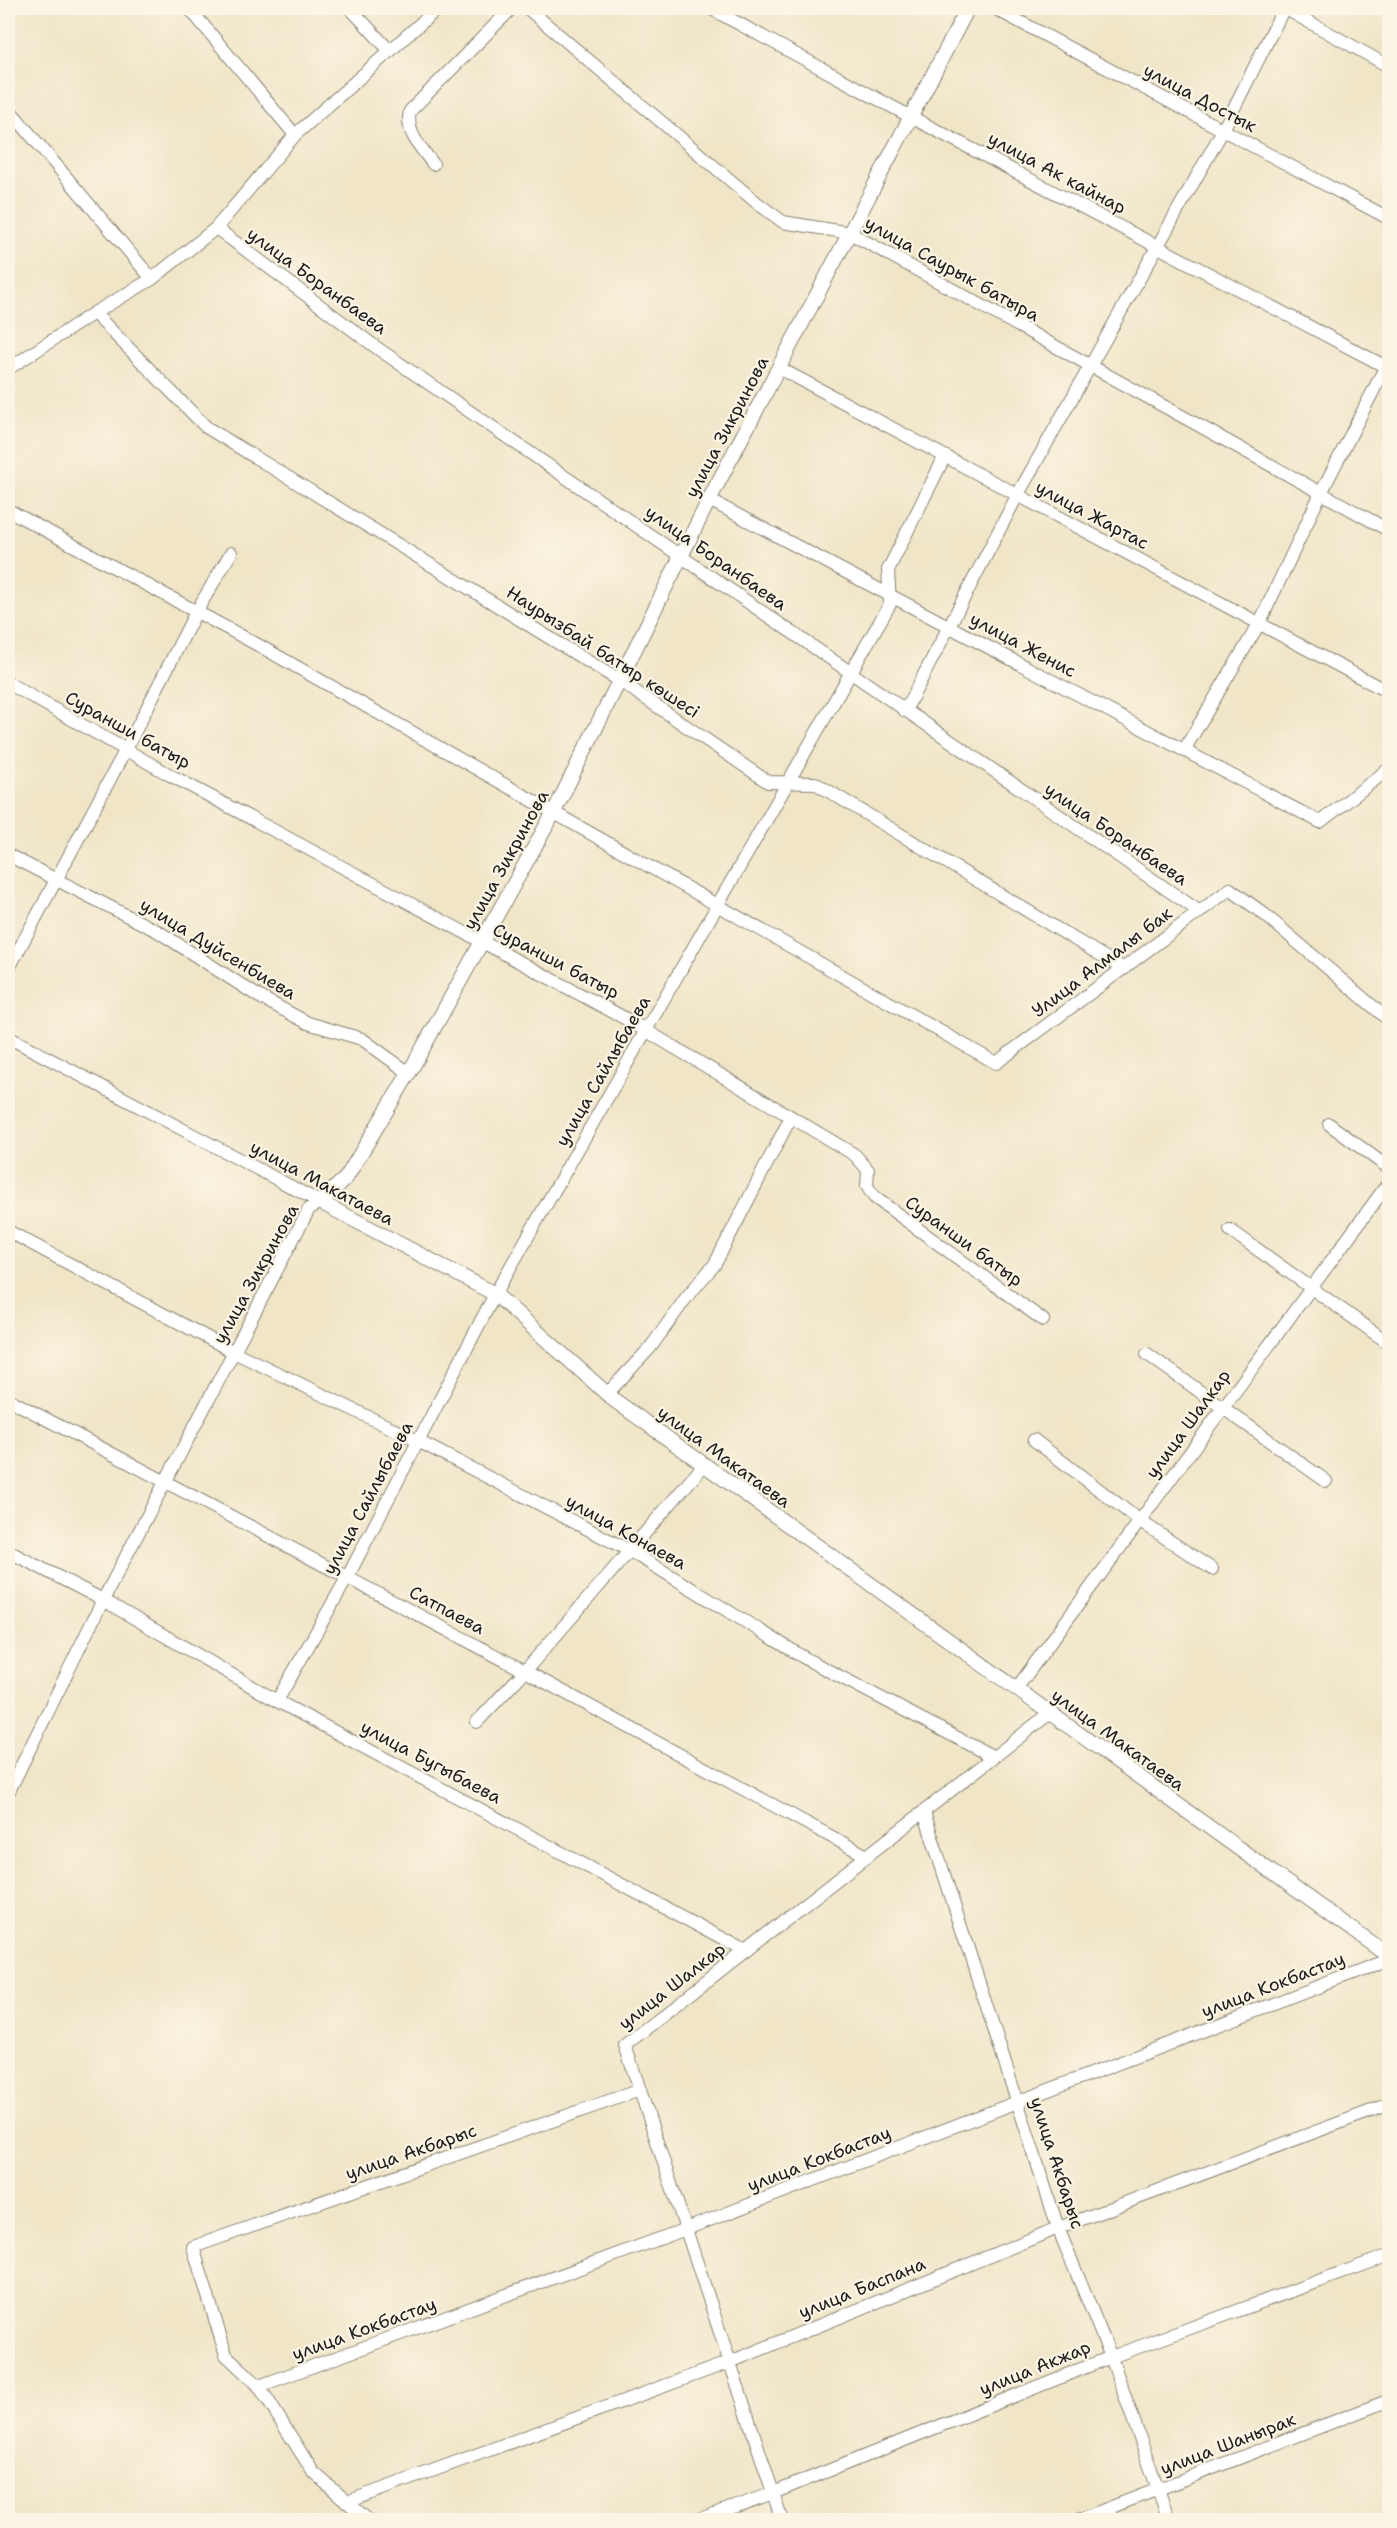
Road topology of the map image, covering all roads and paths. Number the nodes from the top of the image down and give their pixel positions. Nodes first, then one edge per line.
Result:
1 (189, 8) edge
2 (350, 8) edge
3 (438, 8) edge
4 (512, 8) edge
5 (527, 8) edge
6 (710, 8) edge
7 (968, 8) edge
8 (993, 8) edge
9 (1284, 8) edge
10 (390, 51) junction
11 (1389, 66) edge
12 (8, 108) edge
13 (911, 117) junction
14 (1223, 130) junction
15 (295, 135) junction
16 (433, 164) dead end
17 (1389, 219) edge
18 (216, 228) junction
19 (849, 233) junction
20 (1156, 246) junction
21 (152, 279) junction
22 (94, 313) junction
23 (1388, 364) edge
24 (1090, 366) junction
25 (779, 368) junction
26 (8, 369) edge
27 (944, 458) junction
28 (1321, 493) junction
29 (1017, 496) junction
30 (709, 500) junction
31 (8, 510) edge
32 (1389, 531) edge
33 (231, 553) dead end
34 (681, 556) junction
35 (890, 595) junction
36 (196, 612) junction
37 (1259, 624) junction
38 (949, 626) junction
39 (851, 675) junction
40 (620, 681) junction
41 (8, 682) edge
42 (1389, 693) edge
43 (905, 711) junction
44 (126, 749) junction
45 (1184, 750) junction
46 (1389, 768) edge
47 (788, 783) junction
48 (554, 812) junction
49 (8, 855) edge
50 (55, 879) junction
51 (717, 904) junction
52 (1200, 912) junction
53 (482, 941) junction
54 (1124, 969) junction
55 (8, 970) edge
56 (1389, 1021) edge
57 (647, 1031) junction
58 (8, 1037) edge
59 (409, 1073) junction
60 (791, 1117) junction
61 (1329, 1124) dead end
62 (1389, 1168) edge
63 (1389, 1181) edge
64 (320, 1202) junction
65 (1230, 1230) dead end
66 (8, 1231) edge
67 (1310, 1289) junction
68 (495, 1294) junction
69 (1043, 1320) dead end
70 (1389, 1344) edge
71 (234, 1352) junction
72 (1147, 1354) dead end
73 (607, 1394) junction
74 (8, 1398) edge
75 (1223, 1407) junction
76 (1034, 1440) dead end
77 (418, 1441) junction
78 (704, 1465) junction
79 (1326, 1481) dead end
80 (165, 1482) junction
81 (1140, 1521) junction
82 (8, 1551) edge
83 (630, 1551) junction
84 (1212, 1569) dead end
85 (347, 1578) junction
86 (103, 1600) junction
87 (525, 1671) junction
88 (1016, 1689) junction
89 (277, 1701) junction
90 (1050, 1713) junction
91 (477, 1722) dead end
92 (994, 1757) junction
93 (8, 1793) edge
94 (924, 1812) junction
95 (867, 1856) junction
96 (746, 1951) junction
97 (1389, 1958) edge
98 (640, 2090) junction
99 (1017, 2102) junction
100 (1389, 2104) edge
101 (1058, 2228) junction
102 (686, 2229) junction
103 (1389, 2255) edge
104 (1111, 2357) junction
105 (730, 2362) junction
106 (259, 2386) junction
107 (1389, 2400) edge
108 (1158, 2491) junction
109 (773, 2493) junction
110 (347, 2502) junction
111 (368, 2520) edge
112 (696, 2520) edge
113 (782, 2520) edge
114 (1078, 2520) edge
115 (1169, 2520) edge

1 - 15 street
2 - 10 street
3 - 10 street, улица Боранбаева
4 - 16 street
5 - 19 street, улица Саурык батыра
6 - 13 street, улица Ак кайнар
7 - 13 street, улица Зикринова
8 - 14 street, улица Достык
9 - 11 street
9 - 14 street
10 - 15 street, улица Боранбаева
12 - 21 street
13 - 19 street, улица Зикринова
13 - 20 street, улица Ак кайнар
14 - 17 street, улица Достык
14 - 20 street
15 - 18 street, улица Боранбаева
18 - 21 street, улица Боранбаева
18 - 34 street, улица Боранбаева
19 - 24 street, улица Саурык батыра
19 - 25 street, улица Зикринова
20 - 23 street, улица Ак кайнар
20 - 24 street
21 - 22 street, улица Боранбаева
22 - 26 street, улица Боранбаева
22 - 40 street, Наурызбай батыр көшесі
23 - 28 street
24 - 28 street, улица Саурык батыра
24 - 29 street
25 - 27 street, улица Жартас
25 - 30 street, улица Зикринова
27 - 29 street, улица Жартас
27 - 35 street, улица Сайлыбаева
28 - 32 street, улица Саурык батыра
28 - 37 street
29 - 37 street, улица Жартас
29 - 38 street
30 - 34 street, улица Зикринова
30 - 35 street, улица Женис
31 - 36 street
33 - 36 street
34 - 39 street, улица Боранбаева
34 - 40 street, улица Зикринова
35 - 38 street, улица Женис
35 - 39 street, улица Сайлыбаева
36 - 44 street
36 - 48 street
37 - 42 street, улица Жартас
37 - 45 street
38 - 43 street
38 - 45 street, улица Женис
39 - 43 street, улица Боранбаева
39 - 47 street, улица Сайлыбаева
40 - 47 street, Наурызбай батыр көшесі
40 - 48 street, улица Зикринова
41 - 44 street, Суранши батыр
43 - 52 street, улица Боранбаева
44 - 50 street
44 - 53 street, Суранши батыр
45 - 46 street, улица Женис
47 - 51 street, улица Сайлыбаева
47 - 54 street, Наурызбай батыр көшесі
48 - 51 street
48 - 53 street, улица Зикринова
49 - 50 street, улица Дуйсенбиева
50 - 55 street
50 - 59 street, улица Дуйсенбиева
51 - 54 street, Улица Алмалы бак
51 - 57 street, улица Сайлыбаева
52 - 54 street, Улица Алмалы бак
52 - 56 street, Улица Алмалы бак
53 - 57 street, Суранши батыр
53 - 59 street, улица Зикринова
57 - 60 street, Суранши батыр
57 - 68 street, улица Сайлыбаева
58 - 64 street, улица Макатаева
59 - 64 street, улица Зикринова
60 - 69 street, Суранши батыр
60 - 73 street
61 - 62 street
63 - 67 street, улица Шалкар
64 - 68 street, улица Макатаева
64 - 71 street, улица Зикринова
65 - 67 street
66 - 71 street, улица Конаева
67 - 70 street
67 - 75 street, улица Шалкар
68 - 73 street, улица Макатаева
68 - 77 street, улица Сайлыбаева
71 - 77 street, улица Конаева
71 - 80 street, улица Зикринова
72 - 75 street
73 - 78 street, улица Макатаева
74 - 80 street, Сатпаева
75 - 79 street
75 - 81 street, улица Шалкар
76 - 81 street
77 - 83 street, улица Конаева
77 - 85 street, улица Сайлыбаева
78 - 83 street
78 - 88 street, улица Макатаева
80 - 85 street, Сатпаева
80 - 86 street, улица Зикринова
81 - 84 street
81 - 88 street, улица Шалкар
82 - 86 street, улица Бугыбаева
83 - 87 street
83 - 92 street, улица Конаева
85 - 87 street, Сатпаева
85 - 89 street, улица Сайлыбаева
86 - 89 street, улица Бугыбаева
86 - 93 street, улица Зикринова
87 - 91 street
87 - 95 street, Сатпаева
88 - 90 street, улица Макатаева
89 - 96 street, улица Бугыбаева
90 - 92 street, улица Шалкар
90 - 97 street, улица Макатаева
92 - 94 street, улица Шалкар
94 - 95 street, улица Шалкар
94 - 99 street, улица Акбарыс
95 - 96 street, улица Шалкар
96 - 98 street, улица Шалкар
97 - 99 street, улица Кокбастау
98 - 102 street, улица Шалкар
98 - 106 street, улица Акбарыс
99 - 101 street, улица Акбарыс
99 - 102 street, улица Кокбастау
100 - 101 street, улица Баспана
101 - 104 street, улица Акбарыс
101 - 105 street, улица Баспана
102 - 105 street, улица Шалкар
102 - 106 street, улица Кокбастау
103 - 104 street, улица Акжар
104 - 108 street, улица Акбарыс
104 - 109 street, улица Акжар
105 - 109 street, улица Шалкар
105 - 110 street, улица Баспана
106 - 110 street
107 - 108 street, улица Шанырак
108 - 114 street, улица Шанырак
108 - 115 street, улица Акбарыс
109 - 112 street, улица Акжар
109 - 113 street, улица Шалкар
110 - 111 street

